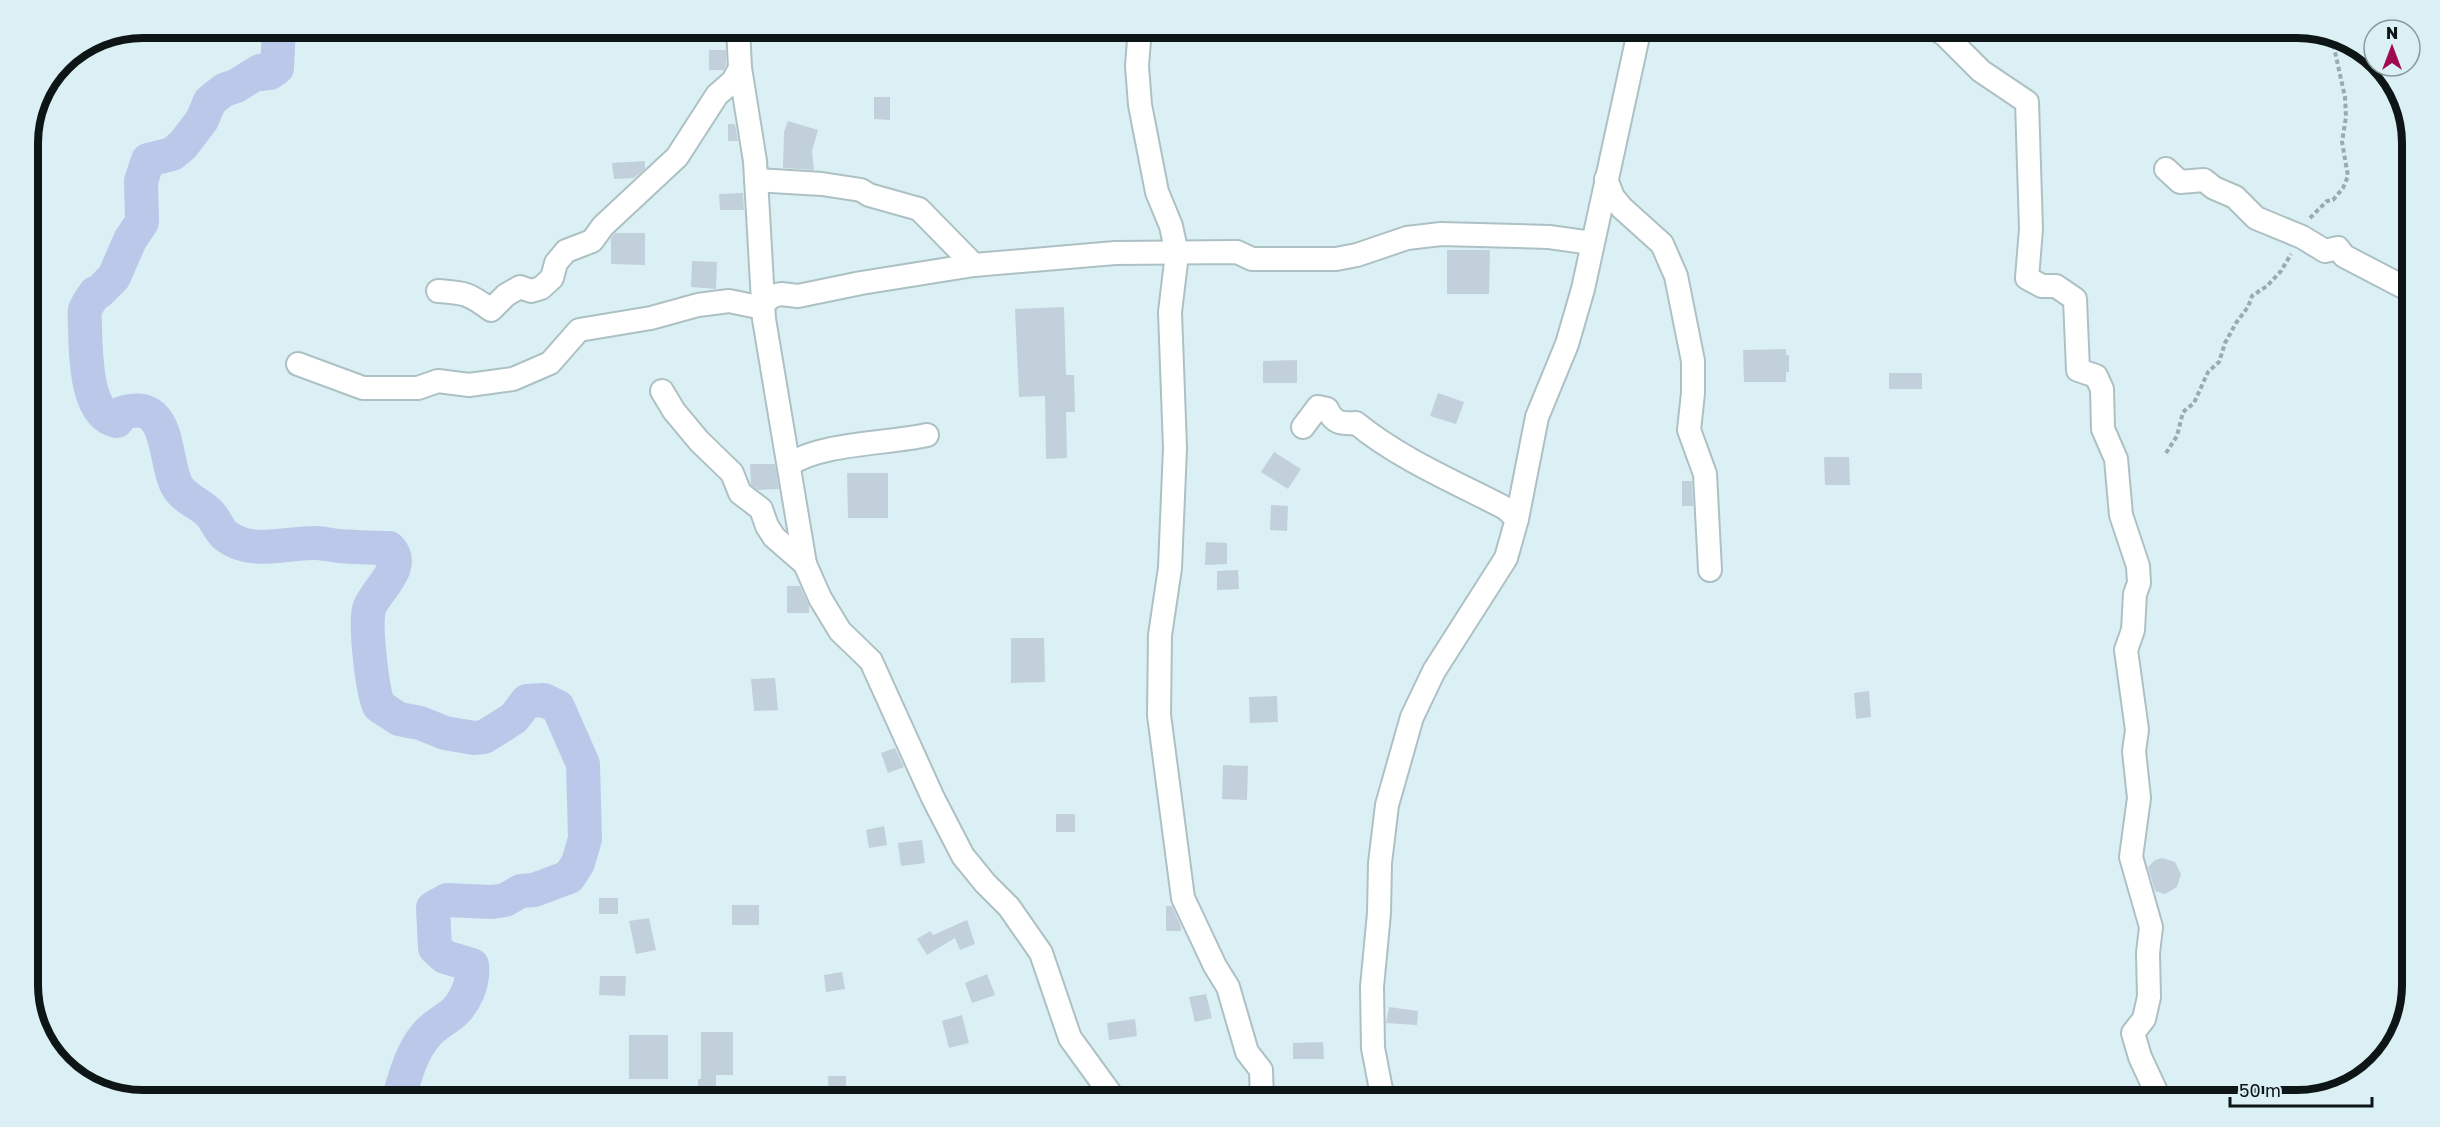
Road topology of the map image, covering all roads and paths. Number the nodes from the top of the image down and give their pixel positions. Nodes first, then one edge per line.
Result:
1 (739, 38) edge
2 (1139, 38) edge
3 (1638, 38) edge
4 (1948, 38) edge
5 (740, 69) junction
6 (2166, 169) dead end
7 (1606, 179) junction
8 (756, 180) junction
9 (1592, 243) junction
10 (1177, 254) junction
11 (974, 265) junction
12 (2402, 286) edge
13 (438, 291) dead end
14 (763, 304) junction
15 (298, 364) dead end
16 (662, 391) dead end
17 (1303, 428) dead end
18 (927, 435) dead end
19 (789, 465) junction
20 (1517, 519) junction
21 (805, 564) junction
22 (1710, 570) dead end
23 (1108, 1090) edge
24 (1262, 1090) edge
25 (1381, 1090) edge
26 (2155, 1090) edge

1 - 5 street
2 - 10 street
3 - 7 street
4 - 26 street
5 - 8 street
5 - 13 street
6 - 12 street
7 - 9 street
7 - 22 street
8 - 11 street
8 - 14 street
9 - 10 street
9 - 20 street
10 - 11 street
10 - 24 street
11 - 14 street
14 - 15 street
14 - 19 street
16 - 21 street
17 - 20 street
18 - 19 street
19 - 21 street
20 - 25 street
21 - 23 street

